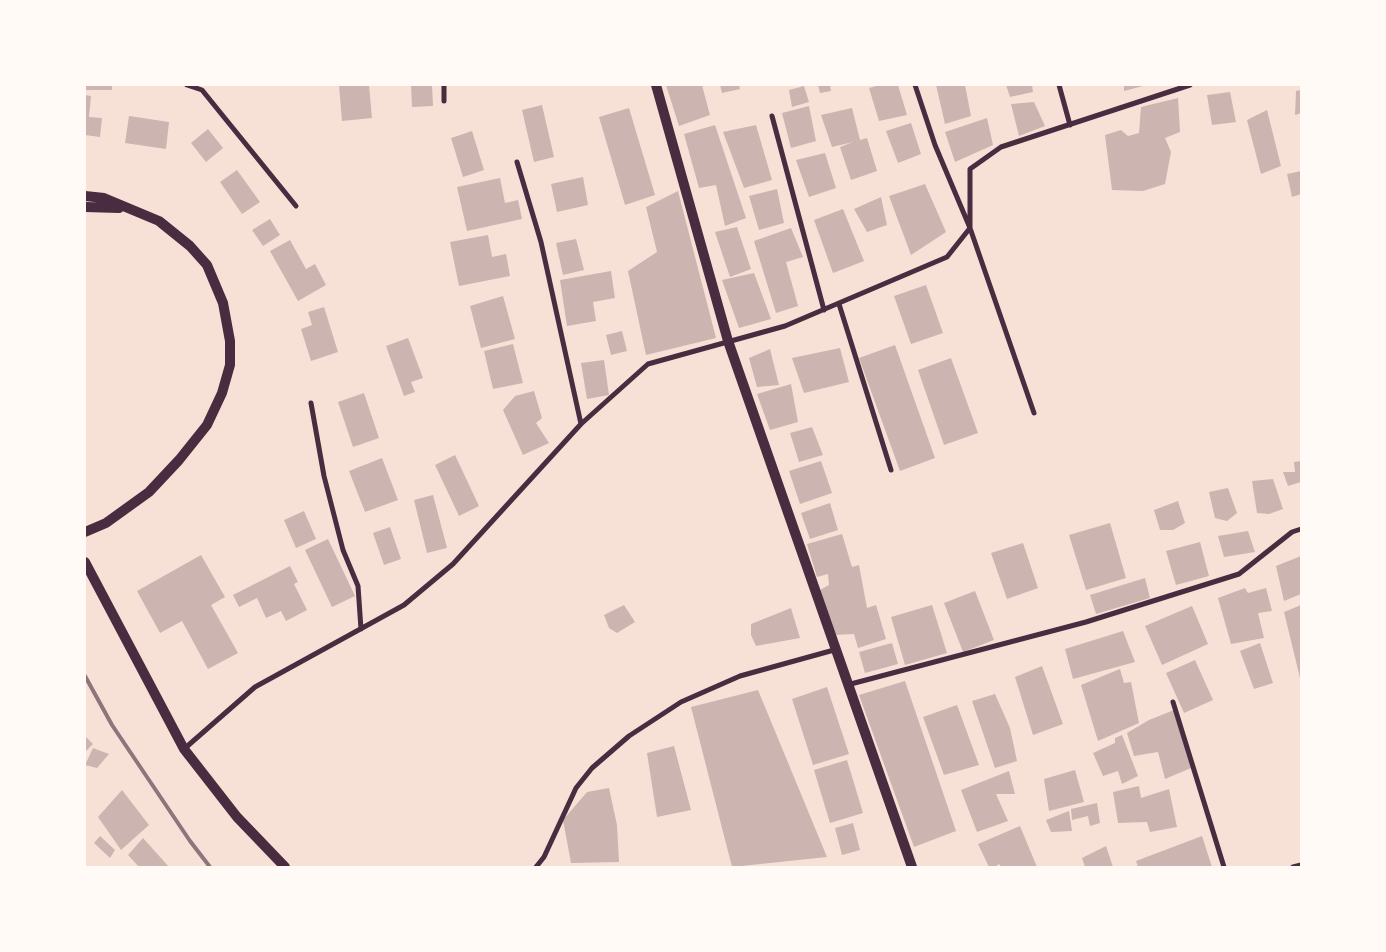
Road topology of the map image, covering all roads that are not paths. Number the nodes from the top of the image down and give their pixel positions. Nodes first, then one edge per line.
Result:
1 (187, 85) edge
2 (444, 85) edge
3 (650, 85) edge
4 (656, 85) edge
5 (915, 85) edge
6 (1059, 85) edge
7 (1190, 85) edge
8 (660, 98) junction
9 (444, 101) dead end
10 (772, 116) dead end
11 (1070, 124) junction
12 (517, 162) dead end
13 (85, 196) edge
14 (296, 206) dead end
15 (85, 207) edge
16 (138, 210) junction
17 (970, 228) junction
18 (839, 304) junction
19 (824, 310) junction
20 (728, 341) junction
21 (311, 403) dead end
22 (1034, 413) dead end
23 (580, 424) junction
24 (891, 470) dead end
25 (1301, 529) edge
26 (85, 532) edge
27 (85, 562) edge
28 (361, 628) junction
29 (834, 650) junction
30 (846, 685) junction
31 (1173, 702) dead end
32 (184, 749) junction
33 (1301, 865) edge
34 (285, 867) edge
35 (536, 867) edge
36 (912, 867) edge
37 (1224, 867) edge
38 (1294, 867) edge

1 - 14 street
2 - 9 street
3 - 8 street
4 - 8 main road
5 - 17 street
6 - 11 street
7 - 11 street
8 - 20 main road
10 - 19 street
11 - 17 street
12 - 23 street
13 - 16 main road
15 - 16 main road
16 - 26 main road
17 - 18 street
17 - 22 street
18 - 19 street
18 - 24 street
19 - 20 street
20 - 23 street
20 - 29 main road
21 - 28 street
23 - 28 street
25 - 30 street
27 - 32 main road
28 - 32 street
29 - 30 main road
29 - 35 street
30 - 36 main road
31 - 37 street
32 - 34 main road
33 - 38 street

